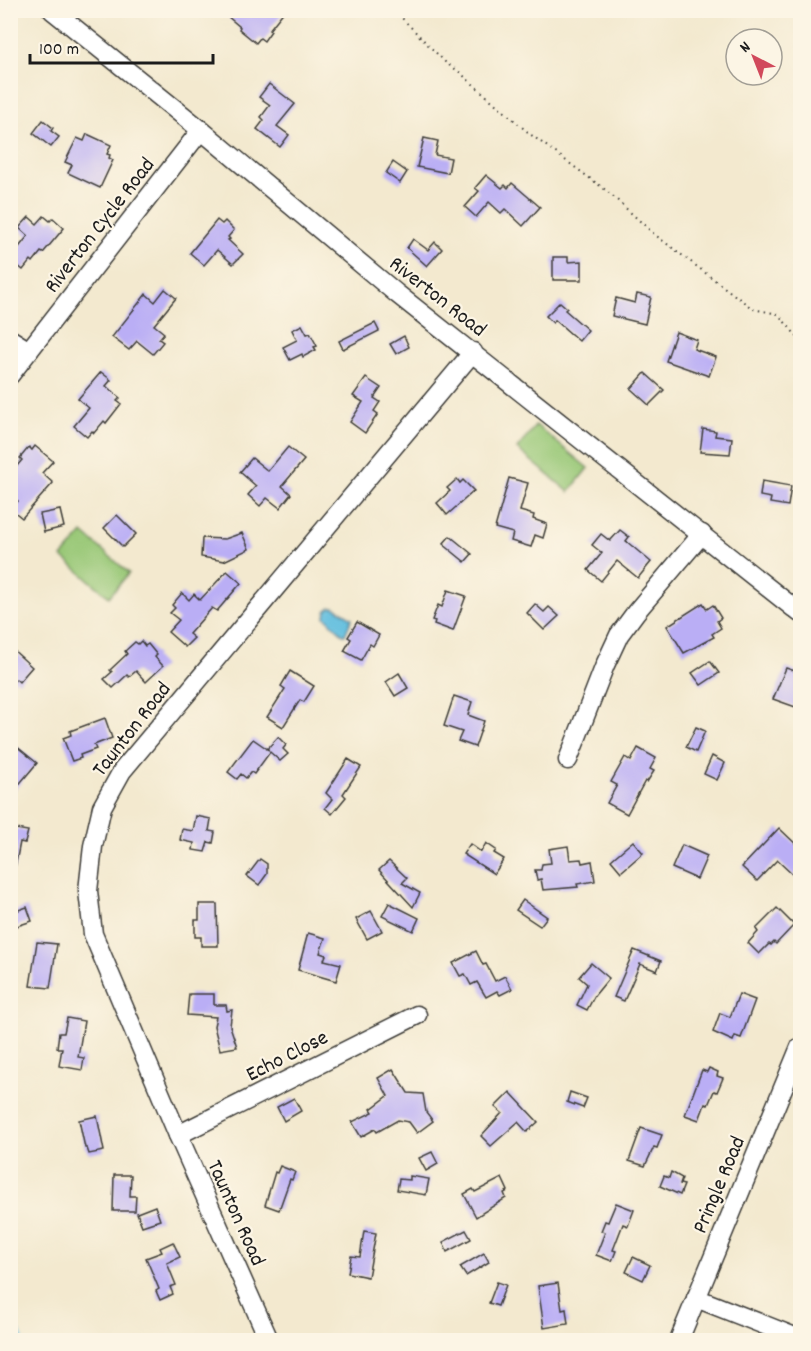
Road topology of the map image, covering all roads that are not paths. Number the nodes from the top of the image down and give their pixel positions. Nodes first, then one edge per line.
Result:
1 (52, 10) edge
2 (201, 130) junction
3 (10, 339) edge
4 (29, 351) junction
5 (474, 352) junction
6 (10, 375) edge
7 (702, 534) junction
8 (801, 613) edge
9 (568, 760) dead end
10 (417, 1016) dead end
11 (801, 1047) edge
12 (178, 1135) junction
13 (696, 1298) junction
14 (801, 1339) edge
15 (269, 1341) edge
16 (679, 1341) edge

1 - 2 street, Riverton Road
2 - 4 street, Riverton Cycle Road
2 - 5 street, Riverton Road
3 - 4 street
4 - 6 street, Riverton Cycle Road
5 - 7 street, Riverton Road
5 - 12 street, Taunton Road
7 - 8 street, Riverton Road
7 - 9 street
10 - 12 street, Echo Close
11 - 13 street, Pringle Road
12 - 15 street, Taunton Road
13 - 14 street
13 - 16 street, Pringle Road

